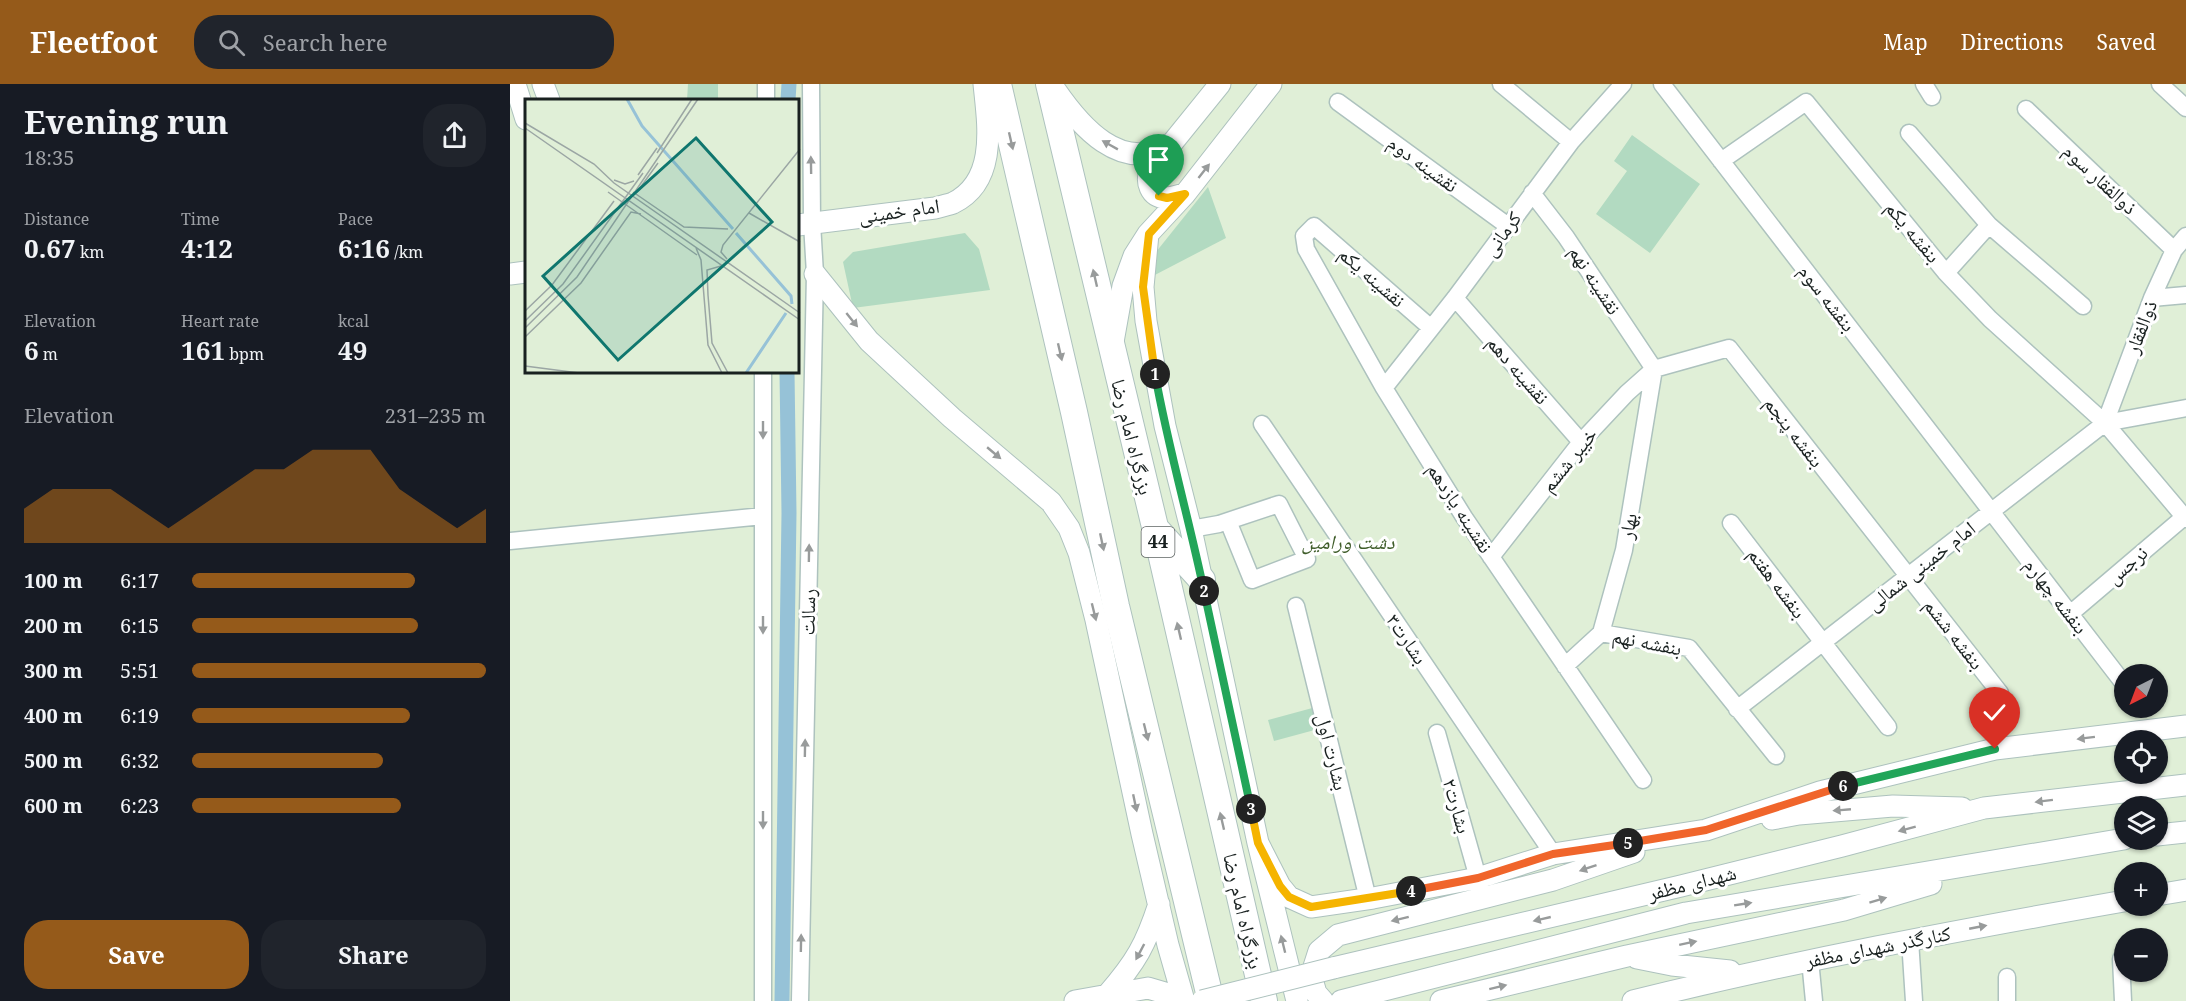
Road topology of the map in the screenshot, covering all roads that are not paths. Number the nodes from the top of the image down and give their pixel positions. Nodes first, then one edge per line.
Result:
1 (515, 84) edge
2 (543, 84) edge
3 (811, 84) edge
4 (984, 84) edge
5 (998, 84) edge
6 (1050, 84) edge
7 (1220, 84) edge
8 (1271, 84) edge
9 (1501, 84) edge
10 (1623, 84) edge
11 (1662, 84) edge
12 (2160, 84) edge
13 (549, 99) edge
14 (1338, 102) dead end
15 (2186, 108) edge
16 (2026, 109) dead end
17 (525, 116) edge
18 (1909, 134) dead end
19 (1571, 142) junction
20 (1164, 148) junction
21 (1721, 161) junction
22 (1532, 193) junction
23 (1185, 194) junction
24 (805, 224) edge
25 (1989, 225) junction
26 (1314, 226) joint
27 (1508, 226) junction
28 (1149, 234) junction
29 (2186, 236) edge
30 (2174, 250) junction
31 (525, 272) edge
32 (1946, 273) junction
33 (510, 274) edge
34 (815, 274) junction
35 (2186, 295) edge
36 (1455, 298) junction
37 (2152, 298) junction
38 (2083, 306) dead end
39 (1431, 328) junction
40 (1112, 348) junction
41 (1654, 369) junction
42 (763, 374) edge
43 (1384, 388) junction
44 (2186, 408) edge
45 (2105, 423) junction
46 (1262, 424) dead end
47 (1581, 442) junction
48 (1991, 512) junction
49 (763, 516) junction
50 (2185, 518) edge
51 (1228, 521) junction
52 (1731, 524) dead end
53 (1155, 527) junction
54 (1191, 529) junction
55 (510, 541) edge
56 (1491, 557) junction
57 (1908, 576) junction
58 (1202, 580) junction
59 (1296, 606) dead end
60 (2070, 614) junction
61 (1601, 633) junction
62 (1822, 643) junction
63 (1565, 666) junction
64 (2114, 671) edge
65 (2000, 693) dead end
66 (1737, 709) junction
67 (2186, 726) edge
68 (1887, 727) dead end
69 (1437, 733) dead end
70 (1776, 756) dead end
71 (1642, 780) dead end
72 (2186, 785) edge
73 (1984, 808) junction
74 (1706, 830) junction
75 (2186, 832) edge
76 (2168, 834) edge
77 (1683, 835) junction
78 (2114, 841) edge
79 (1258, 843) junction
80 (1553, 854) junction
81 (2018, 858) junction
82 (1478, 878) junction
83 (2186, 890) edge
84 (2168, 893) edge
85 (1368, 899) junction
86 (1159, 903) junction
87 (2114, 903) edge
88 (1910, 940) junction
89 (1627, 956) junction
90 (1810, 960) junction
91 (1747, 973) junction
92 (2007, 977) dead end
93 (2122, 982) edge
94 (1108, 994) junction
95 (763, 1001) edge
96 (800, 1001) edge
97 (1076, 1001) edge
98 (1171, 1001) edge
99 (1184, 1001) edge
100 (1202, 1001) edge
101 (1211, 1001) edge
102 (1264, 1001) edge
103 (1297, 1001) edge
104 (1323, 1001) edge
105 (1342, 1001) edge
106 (1441, 1001) edge
107 (1633, 1001) edge
108 (1814, 1001) edge
109 (1914, 1001) edge
110 (2007, 1001) edge
111 (2123, 1001) edge

1 - 17 main road
2 - 13 main road
24 -> 3 street, رسالت
4 - 24 main road, امام خمینی
5 -> 101 highway
20 -> 6 main road
40 -> 6 highway, بزرگراه امام رضا / 44
7 - 20 main road
23 -> 8 main road
9 - 19 street
10 - 19 street, کرمانی
11 - 21 street, بنفشه سوم
12 - 15 street
14 - 27 street, نقشینه دوم
16 - 30 street, ذوالفقار سوم
18 - 25 street
19 - 22 street, کرمانی
20 - 23 main road
21 - 32 street, بنفشه یکم
21 - 48 street, بنفشه سوم
22 - 27 street, کرمانی
22 - 41 street, نقشینه نهم
23 - 28 main road
24 - 34 street, رسالت
25 - 32 street
25 - 38 street
26 - 39 street, نقشینه یکم
26 - 43 street, نقشینه یازدهم
27 - 36 street, کرمانی
28 - 40 main road
28 - 54 main road
29 - 30 street, ذوالفقار
30 - 37 street, ذوالفقار
31 - 33 main road
32 - 45 street, بنفشه یکم
34 -> 86 main road
96 -> 34 street, رسالت
35 - 37 street
36 - 39 street, کرمانی
36 - 47 street, نقشینه دهم
37 - 45 street, ذوالفقار
39 - 43 street, کرمانی
40 - 53 highway, بزرگراه امام رضا / 44
41 - 47 street, خیبر ششم
41 - 57 street, بنفشه پنجم
41 - 61 street, بهار
42 -> 49 street
43 - 56 street, نقشینه یازدهم
44 - 45 street
45 - 48 street, امام خمینی شمالی
45 - 50 street, بنفشه یکم
46 - 80 street, بشارت۳
47 - 56 street, خیبر ششم
48 - 57 street, امام خمینی شمالی
48 - 60 street, بنفشه چهارم
49 - 55 street
49 -> 95 street
50 - 60 street, نرجس
51 - 51 street
51 - 54 street
52 - 62 street, بنفشه هفتم
53 - 58 highway
102 -> 53 highway, بزرگراه امام رضا / 44
54 - 58 main road
56 - 63 street, نقشینه یازدهم
57 - 62 street, امام خمینی شمالی
57 - 65 street, بنفشه ششم
58 - 79 main road
59 - 85 street, بشارت اول
60 - 64 street, بنفشه چهارم
61 - 63 street
61 - 66 street, بنفشه نهم
62 - 66 street, امام خمینی شمالی
62 - 68 street, بنفشه هفتم
63 - 71 street, نقشینه یازدهم
66 - 70 street, بنفشه نهم
67 -> 74 main road
69 - 82 street, بشارت۲
72 -> 73 main road, شهدای مظفر
73 -> 74 main road
73 -> 100 main road, شهدای مظفر, bridge
74 - 77 main road
75 - 76 main road
77 - 80 main road
77 -> 104 main road
78 - 81 main road, شهدای مظفر
79 - 85 main road
103 -> 79 main road
80 - 82 main road
89 -> 81 main road
105 -> 81 main road, شهدای مظفر
82 - 85 main road
83 - 84 main road
86 -> 94 main road
86 - 99 main road
88 -> 87 main road, کنارگذر شهدای مظفر
88 - 90 main road, کنارگذر شهدای مظفر
88 - 109 street
89 - 91 main road
106 -> 89 main road
90 - 91 main road, کنارگذر شهدای مظفر
90 - 108 street
91 - 107 main road, کنارگذر شهدای مظفر
92 - 110 street
93 - 111 street
94 - 97 main road
94 - 98 main road

